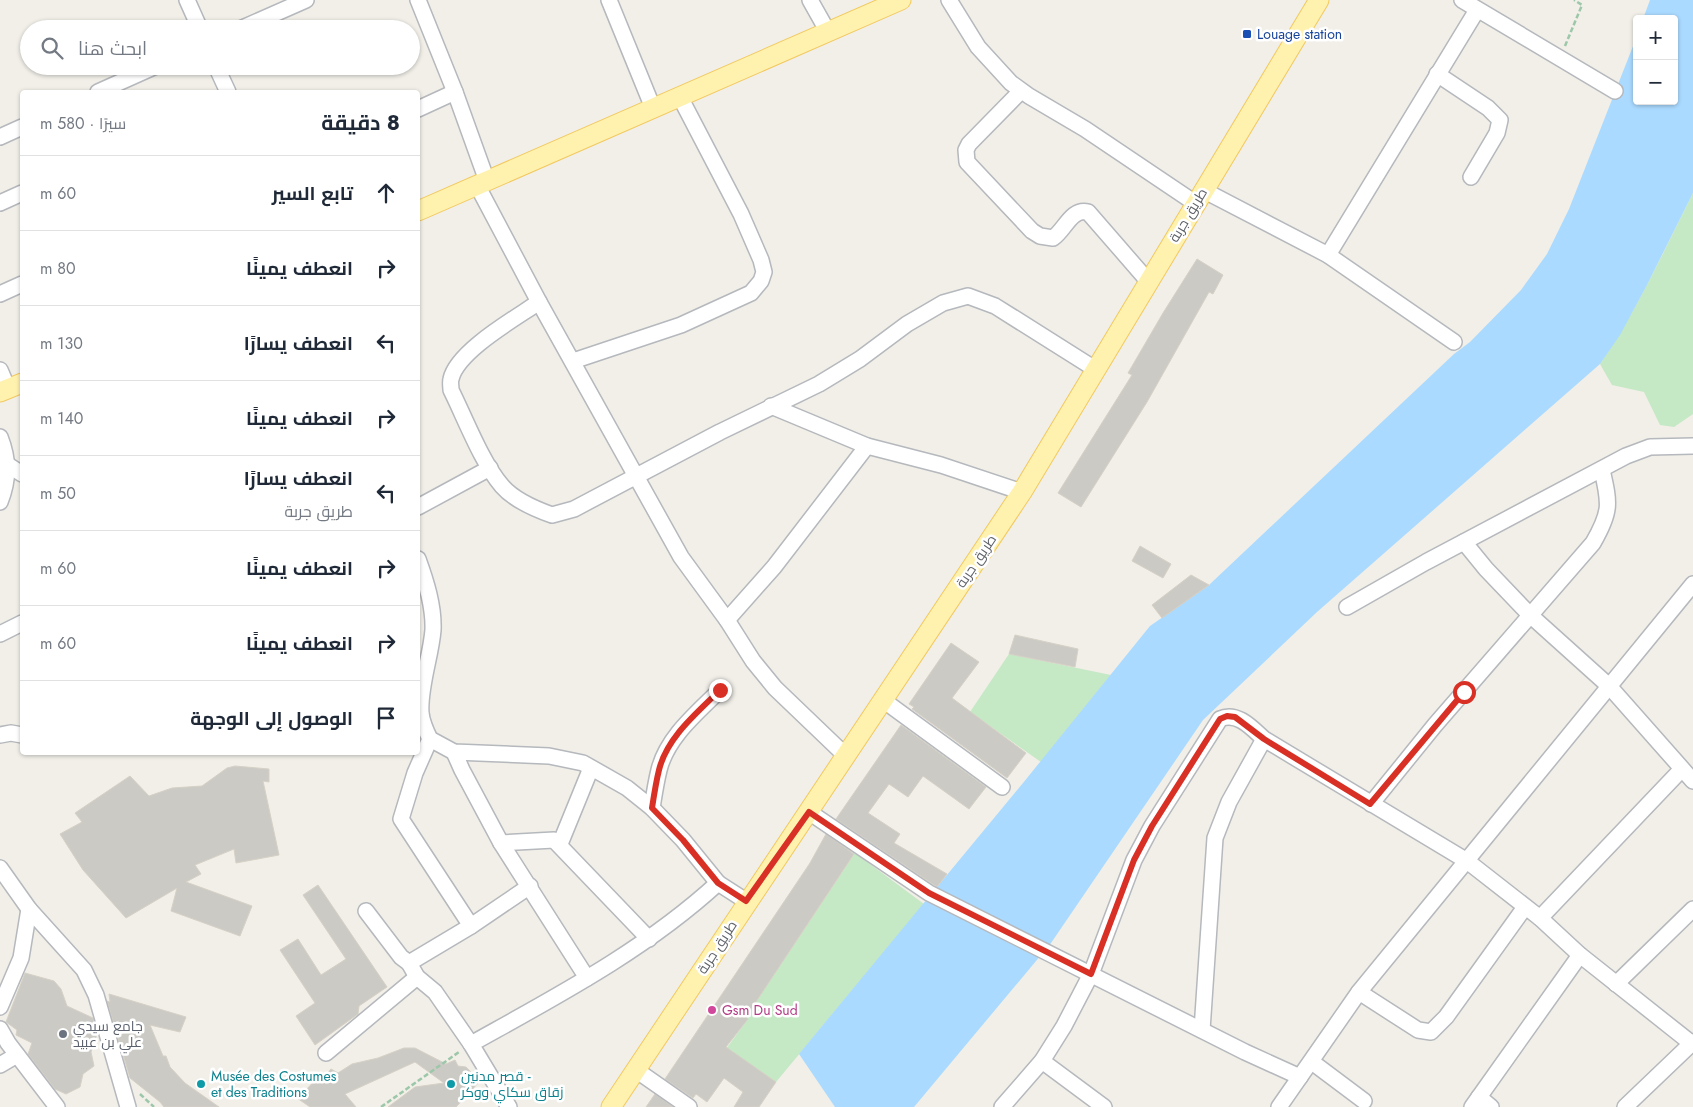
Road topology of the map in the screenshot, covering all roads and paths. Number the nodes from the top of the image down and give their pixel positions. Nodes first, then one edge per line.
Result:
1 (187, 0) edge
2 (306, 0) edge
3 (418, 0) edge
4 (609, 0) edge
5 (810, 0) edge
6 (902, 0) edge
7 (949, 0) edge
8 (1319, 0) edge
9 (1462, 0) edge
10 (1574, 0) edge
11 (1477, 10) junction
12 (196, 20) edge
13 (260, 20) edge
14 (828, 32) junction
15 (1559, 60) junction
16 (1437, 74) junction
17 (136, 75) edge
18 (220, 75) edge
19 (102, 90) edge
20 (227, 90) edge
21 (1022, 91) junction
22 (1615, 91) dead end
23 (456, 92) junction
24 (680, 97) junction
25 (420, 107) edge
26 (653, 108) junction
27 (20, 128) edge
28 (0, 137) edge
29 (1471, 177) dead end
30 (482, 183) junction
31 (20, 194) edge
32 (1199, 196) junction
33 (0, 204) edge
34 (420, 210) edge
35 (1328, 255) junction
36 (1148, 281) junction
37 (20, 285) edge
38 (0, 294) edge
39 (538, 302) junction
40 (1454, 342) dead end
41 (573, 361) junction
42 (1095, 369) junction
43 (0, 370) edge
44 (10, 388) edge
45 (771, 406) junction
46 (0, 437) edge
47 (867, 446) junction
48 (1693, 446) edge
49 (8, 465) junction
50 (490, 468) junction
51 (1602, 470) junction
52 (20, 473) edge
53 (638, 477) junction
54 (1022, 492) junction
55 (0, 502) edge
56 (420, 506) edge
57 (1464, 542) junction
58 (420, 565) edge
59 (1693, 584) edge
60 (1347, 607) dead end
61 (1530, 615) junction
62 (727, 620) junction
63 (20, 624) edge
64 (0, 634) edge
65 (1609, 686) junction
66 (720, 690) dead end
67 (883, 700) junction
68 (0, 735) edge
69 (20, 735) edge
70 (430, 739) junction
71 (1264, 739) junction
72 (454, 752) junction
73 (846, 756) junction
74 (591, 768) junction
75 (1681, 770) junction
76 (1693, 781) edge
77 (1002, 787) dead end
78 (1370, 804) junction
79 (652, 808) junction
80 (809, 812) junction
81 (501, 843) junction
82 (560, 844) junction
83 (1466, 861) junction
84 (0, 868) edge
85 (718, 883) junction
86 (530, 886) junction
87 (746, 901) junction
88 (1525, 907) junction
89 (29, 909) junction
90 (1693, 909) edge
91 (366, 911) dead end
92 (1540, 918) junction
93 (471, 926) junction
94 (649, 939) junction
95 (1580, 955) junction
96 (409, 963) junction
97 (1091, 974) junction
98 (417, 977) junction
99 (587, 978) junction
100 (1616, 984) junction
101 (1359, 992) junction
102 (0, 1007) edge
103 (0, 1030) edge
104 (1202, 1030) junction
105 (1692, 1042) edge
106 (471, 1044) junction
107 (326, 1052) dead end
108 (16, 1055) junction
109 (1042, 1061) junction
110 (1312, 1062) junction
111 (0, 1065) edge
112 (636, 1070) junction
113 (1300, 1077) junction
114 (1481, 1104) edge
115 (1366, 1105) edge
116 (58, 1107) edge
117 (128, 1107) edge
118 (380, 1107) edge
119 (509, 1107) edge
120 (611, 1107) edge
121 (688, 1107) edge
122 (1002, 1107) edge
123 (1104, 1107) edge
124 (1279, 1107) edge
125 (1625, 1107) edge

1 - 12 street
2 - 13 street
3 - 23 street
4 - 26 street
5 - 14 street
6 - 14 main road
7 - 21 street
8 - 32 main road, طريق جربة
9 - 11 street
10 - 15 path
11 - 15 street
11 - 16 street
14 - 24 main road
15 - 22 street
16 - 29 street
16 - 35 street
17 - 19 street
18 - 20 street
21 - 32 street
21 - 36 street
23 - 25 street
23 - 30 street
24 - 26 main road
24 - 41 street
26 - 30 main road
27 - 28 street
30 - 34 main road
30 - 39 street
31 - 33 street
32 - 35 street
32 - 36 main road, طريق جربة
35 - 40 street
36 - 42 main road, طريق جربة
37 - 38 street
39 - 41 street
39 - 50 street
41 - 53 street
42 - 45 street
42 - 54 main road, طريق جربة
43 - 44 street
45 - 47 street
45 - 53 street
46 - 49 street
47 - 54 street
47 - 62 street
48 - 51 street
49 - 52 street
49 - 55 street
50 - 53 street
50 - 56 street
51 - 57 street
51 - 61 street
53 - 62 street
54 - 67 main road, طريق جربة
57 - 60 street
57 - 61 street
58 - 70 street
59 - 65 street
61 - 65 street
61 - 78 street
62 - 73 street
63 - 64 street
65 - 75 street
65 - 83 street
66 - 79 street
67 - 73 main road, طريق جربة
67 - 77 street
68 - 69 street
70 - 72 street
70 - 93 street
71 - 78 street
71 - 97 street
71 - 104 street
72 - 74 street
72 - 81 street
73 - 80 main road, طريق جربة
74 - 79 street
74 - 82 street
75 - 76 street
75 - 92 street
78 - 83 street
79 - 85 street
80 - 87 main road, طريق جربة
80 - 97 street
81 - 82 street
81 - 86 street
82 - 94 street
83 - 88 street
83 - 101 street
84 - 89 street
85 - 87 street
85 - 94 street
86 - 93 street
86 - 99 street
87 - 112 main road, طريق جربة
88 - 92 street
88 - 101 street
89 - 102 street
89 - 117 street
90 - 100 street
91 - 96 street
92 - 95 street
93 - 96 street
94 - 99 street
95 - 100 street
95 - 114 street
96 - 98 street
97 - 104 street
97 - 109 street
98 - 106 street
98 - 107 street
99 - 106 street
100 - 105 street
101 - 110 street
103 - 108 street
104 - 113 street
105 - 125 street
106 - 118 path
106 - 119 street
108 - 111 street
108 - 116 street
109 - 122 street
109 - 123 street
110 - 113 street
110 - 115 street
112 - 120 main road, طريق جربة
112 - 121 street
113 - 124 street

